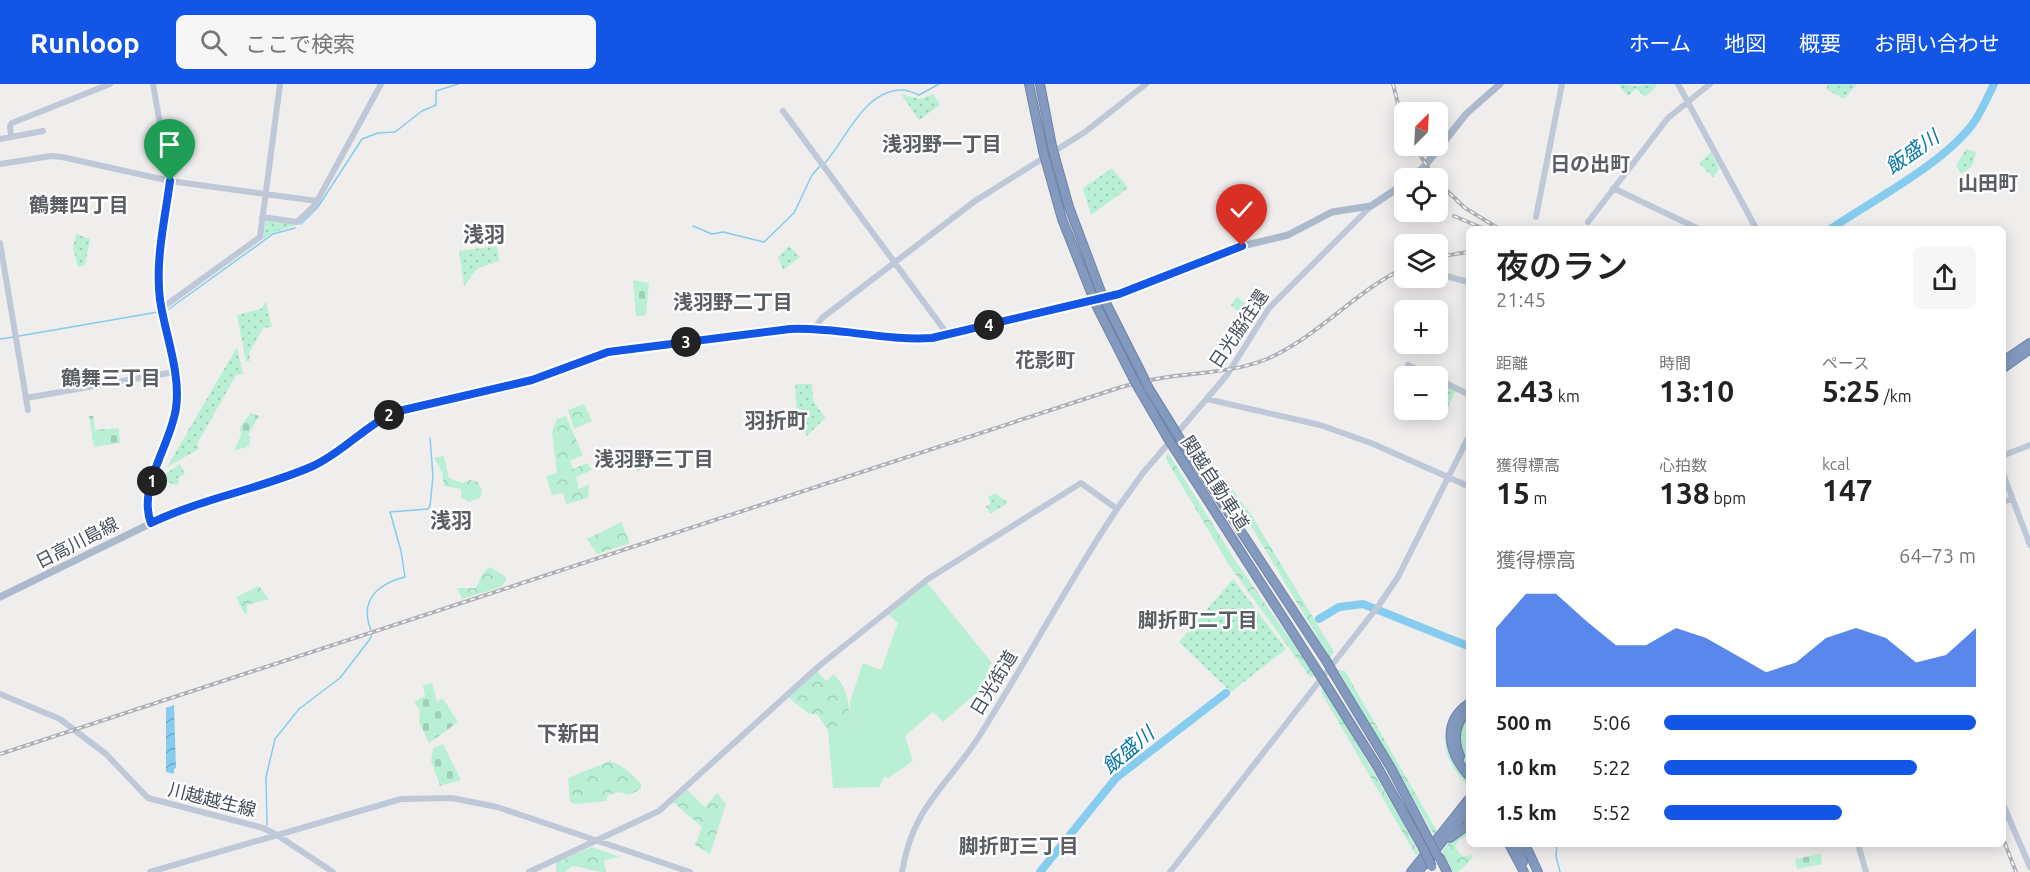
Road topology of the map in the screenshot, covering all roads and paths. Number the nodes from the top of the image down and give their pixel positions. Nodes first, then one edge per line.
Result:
1 (110, 84) edge
2 (153, 84) edge
3 (280, 84) edge
4 (381, 84) edge
5 (1029, 84) edge
6 (1040, 84) edge
7 (1146, 84) edge
8 (1500, 84) edge
9 (1562, 84) edge
10 (1678, 84) edge
11 (1710, 84) edge
12 (1688, 99) junction
13 (783, 111) dead end
14 (43, 131) dead end
15 (11, 137) junction
16 (0, 139) edge
17 (0, 164) edge
18 (1423, 168) edge
19 (170, 181) junction
20 (1613, 188) junction
21 (1394, 191) edge
22 (266, 194) junction
23 (317, 201) junction
24 (1371, 206) junction
25 (262, 217) junction
26 (1536, 217) dead end
27 (1588, 222) dead end
28 (1693, 226) edge
29 (1755, 226) edge
30 (0, 243) edge
31 (894, 263) junction
32 (1448, 276) edge
33 (1466, 281) edge
34 (162, 308) junction
35 (815, 328) junction
36 (948, 335) junction
37 (2030, 343) edge
38 (2030, 349) edge
39 (2006, 359) edge
40 (2006, 366) edge
41 (174, 372) junction
42 (1448, 384) edge
43 (1466, 393) edge
44 (26, 398) junction
45 (1207, 399) junction
46 (28, 410) dead end
47 (1466, 442) edge
48 (2030, 445) edge
49 (2006, 454) edge
50 (1450, 477) junction
51 (2006, 482) edge
52 (1466, 485) edge
53 (2012, 499) junction
54 (2006, 501) edge
55 (1117, 509) junction
56 (151, 523) junction
57 (2030, 545) edge
58 (0, 597) edge
59 (0, 694) edge
60 (1466, 706) edge
61 (1466, 713) edge
62 (1466, 765) edge
63 (1466, 772) edge
64 (1466, 805) edge
65 (1466, 806) edge
66 (2006, 811) edge
67 (1466, 826) edge
68 (277, 835) junction
69 (597, 841) junction
70 (1511, 847) edge
71 (1518, 847) edge
72 (1526, 847) edge
73 (1532, 847) edge
74 (1859, 847) edge
75 (2030, 867) edge
76 (1433, 869) edge
77 (150, 872) edge
78 (333, 872) edge
79 (529, 872) edge
80 (690, 872) edge
81 (902, 872) edge
82 (1170, 872) edge
83 (1411, 872) edge
84 (1419, 872) edge
85 (1446, 872) edge
86 (1525, 872) edge
87 (1538, 872) edge
88 (1866, 872) edge

1 - 15 street
2 - 19 street
3 - 22 street
4 - 23 street
5 - 76 highway, 関越自動車道, bridge
6 - 85 highway, 関越自動車道, bridge
7 - 31 street
8 - 18 main road
9 - 26 street
10 - 12 street
11 - 12 street
12 - 20 street
12 - 29 street
13 - 31 street
14 - 15 street
15 - 16 street
17 - 19 street
19 - 22 street
19 - 34 street
20 - 27 street
20 - 28 street
21 - 24 main road, 日光脇往還
22 - 23 street
22 - 25 street
23 - 25 street
24 - 36 main road, 日高川島線
24 - 45 street, 日光脇往還
25 - 34 street
30 - 44 street
31 - 35 street
31 - 36 street
32 - 33 street
34 - 41 street
35 - 36 main road, 日高川島線
35 - 56 main road, 日高川島線
37 - 39 highway
38 - 40 highway
41 - 44 street
41 - 56 street
42 - 43 street
44 - 46 street
45 - 50 street
45 - 55 street, 日光脇往還
47 - 50 street
48 - 49 street
50 - 52 street
50 - 82 street
51 - 53 street
53 - 54 street
53 - 57 street
55 - 69 street
55 - 81 street, 日光街道
56 - 58 main road, 日高川島線
59 - 68 street, 川越越生線
60 - 63 highway
61 - 62 highway
64 - 83 highway
65 - 84 highway
66 - 75 street
67 - 84 highway
68 - 69 street
68 - 77 street
68 - 78 street, 川越越生線
69 - 79 street
69 - 80 street
70 - 86 highway
71 - 86 highway
72 - 87 highway
73 - 87 highway
74 - 88 street

